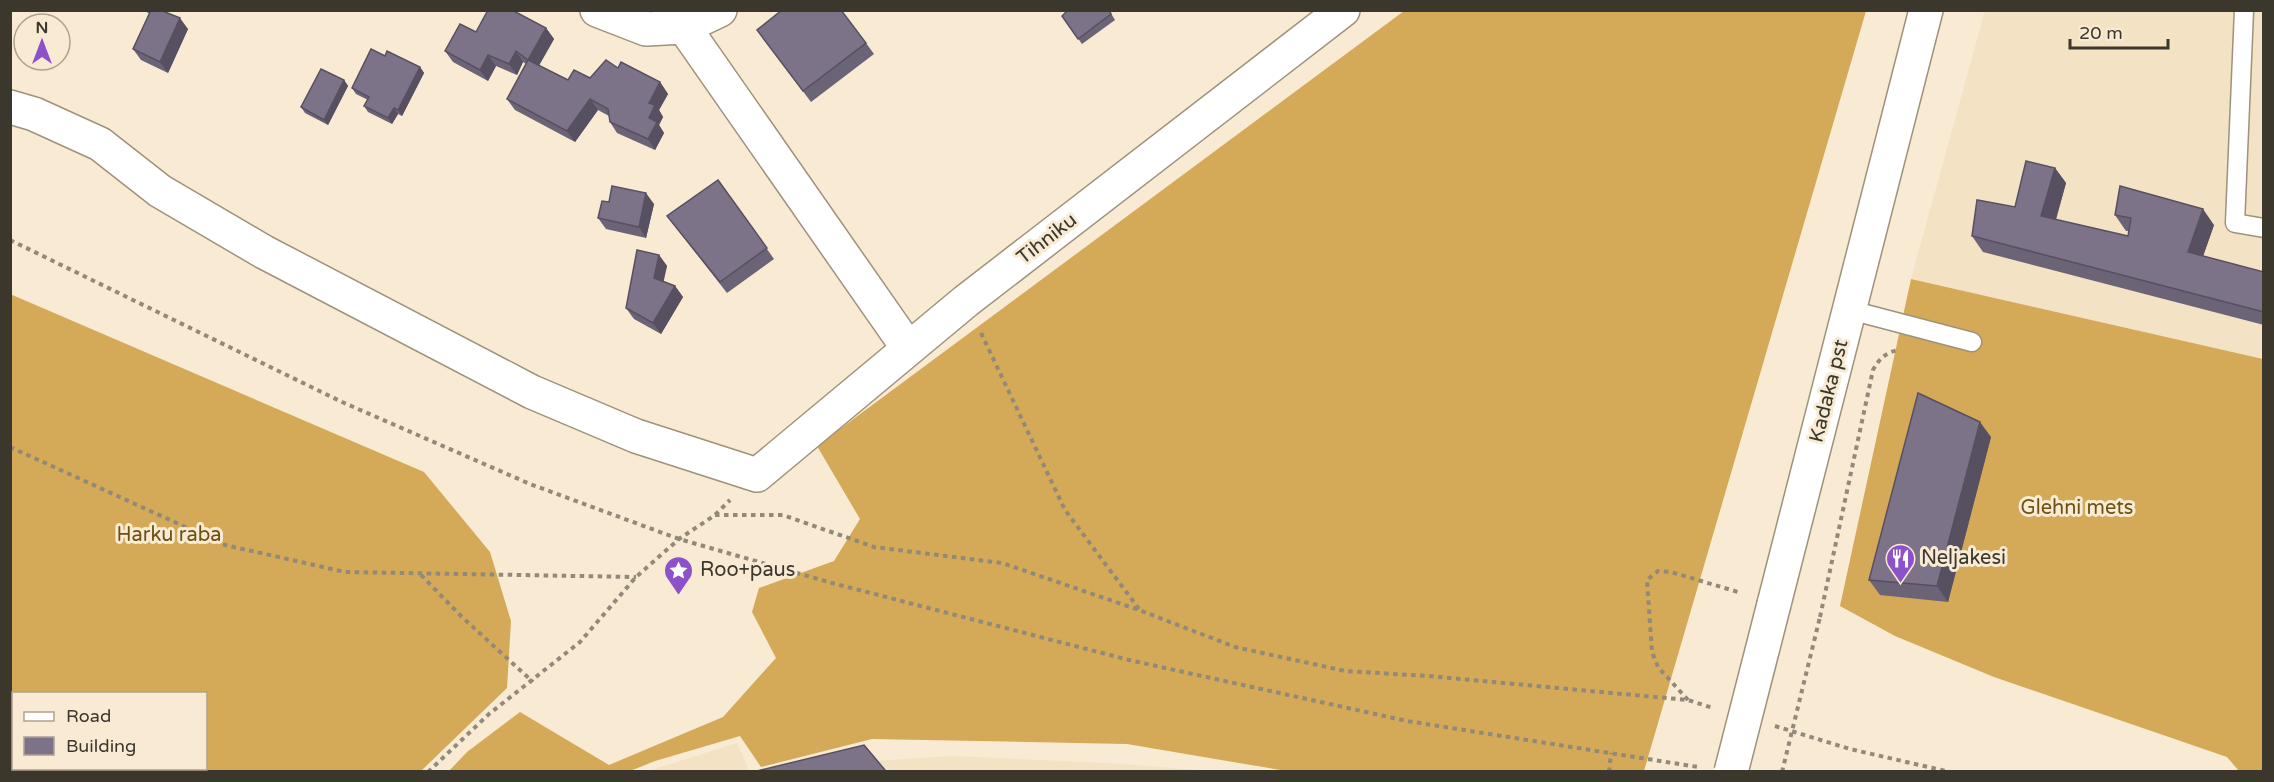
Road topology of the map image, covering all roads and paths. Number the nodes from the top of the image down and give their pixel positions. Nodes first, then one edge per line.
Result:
1 (597, 10) edge
2 (720, 10) edge
3 (1343, 10) edge
4 (1926, 10) edge
5 (2244, 10) edge
6 (684, 27) junction
7 (10, 107) edge
8 (2264, 228) edge
9 (10, 240) edge
10 (966, 301) junction
11 (1850, 310) junction
12 (1920, 328) junction
13 (1972, 342) dead end
14 (908, 348) junction
15 (10, 447) edge
16 (679, 539) junction
17 (421, 575) junction
18 (636, 577) junction
19 (1738, 592) dead end
20 (1139, 610) junction
21 (533, 682) junction
22 (1688, 700) junction
23 (1723, 710) dead end
24 (1768, 724) dead end
25 (1611, 753) junction
26 (428, 771) edge
27 (1609, 771) edge
28 (1720, 771) edge
29 (1782, 771) edge
30 (1950, 771) edge

1 - 6 street
2 - 6 street
3 - 10 street, Tihniku
4 - 11 street, Kadaka pst
5 - 8 lane
6 - 14 street
7 - 14 street, Tihniku
9 - 16 path
10 - 14 street, Tihniku
10 - 20 path
11 - 12 lane
11 - 28 street, Kadaka pst, bridge
12 - 13 lane
12 - 29 path, bridge
15 - 17 path
16 - 18 path
16 - 20 path
16 - 25 path
17 - 18 path
17 - 21 path
18 - 21 path
19 - 22 path
20 - 22 path
21 - 26 path
22 - 23 path
24 - 30 path
25 - 27 path
25 - 28 path

